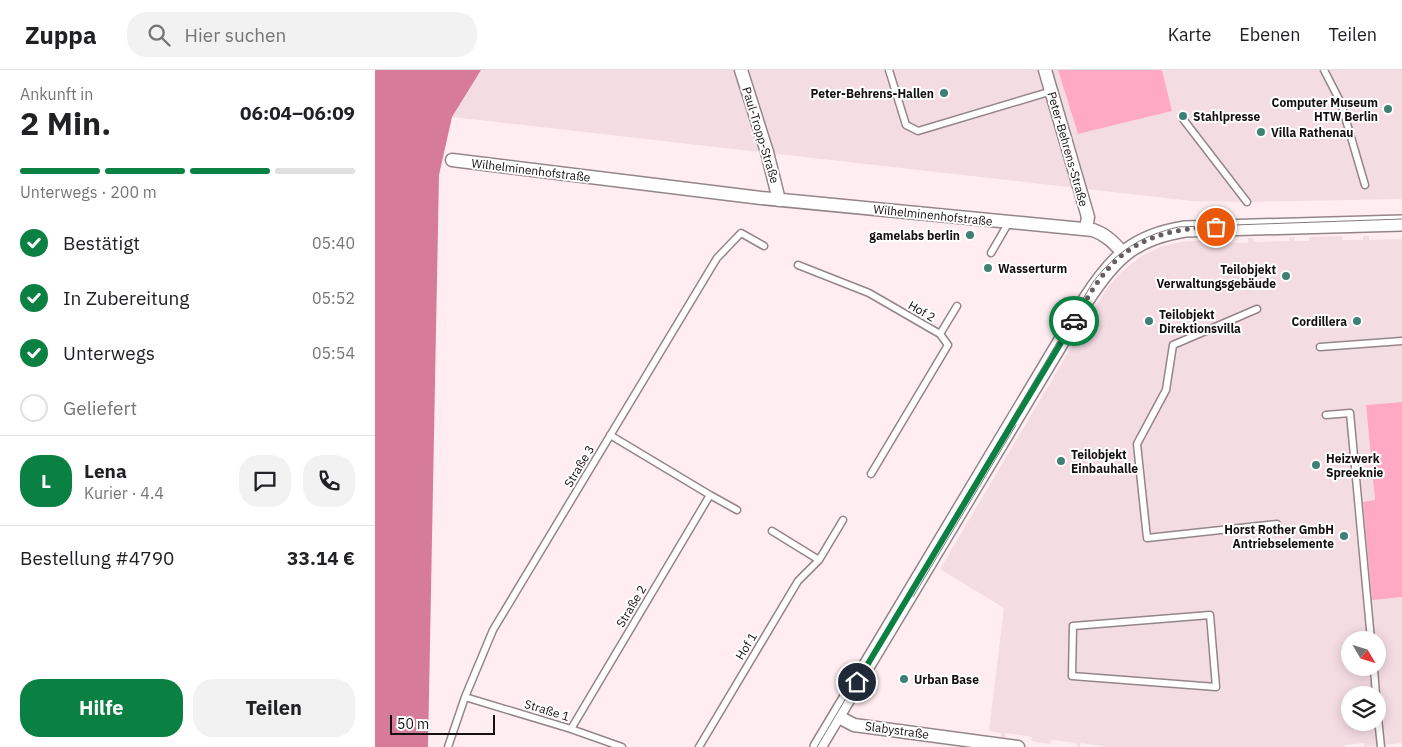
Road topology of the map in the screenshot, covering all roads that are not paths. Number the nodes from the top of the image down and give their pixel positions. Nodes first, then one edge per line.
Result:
1 (741, 70) edge
2 (889, 70) edge
3 (1045, 70) edge
4 (1324, 70) edge
5 (1052, 91) junction
6 (1183, 119) dead end
7 (452, 160) dead end
8 (1365, 185) dead end
9 (779, 200) junction
10 (1247, 202) dead end
11 (1009, 222) junction
12 (1402, 223) edge
13 (1086, 229) junction
14 (763, 246) dead end
15 (991, 253) dead end
16 (1124, 254) junction
17 (798, 265) dead end
18 (957, 306) dead end
19 (1257, 309) dead end
20 (941, 334) junction
21 (1402, 341) edge
22 (1320, 346) dead end
23 (1326, 415) dead end
24 (610, 436) junction
25 (871, 474) dead end
26 (710, 495) junction
27 (737, 510) dead end
28 (843, 520) dead end
29 (1277, 524) dead end
30 (772, 531) dead end
31 (819, 560) junction
32 (1155, 618) joint
33 (1370, 631) edge
34 (465, 696) junction
35 (837, 716) junction
36 (571, 729) junction
37 (1379, 731) edge
38 (449, 747) edge
39 (622, 747) edge
40 (699, 747) edge
41 (818, 747) edge
42 (1018, 747) edge
43 (1381, 747) edge

1 - 9 street, Paul-Tropp-Straße
2 - 5 lane
3 - 5 street, Peter-Behrens-Straße
4 - 8 lane
5 - 13 street, Peter-Behrens-Straße
6 - 10 lane
7 - 9 street, Wilhelminenhofstraße
9 - 11 street, Wilhelminenhofstraße
11 - 13 street, Wilhelminenhofstraße
11 - 15 lane
12 - 16 street
13 - 16 street, Wilhelminenhofstraße
14 - 24 lane, Straße 3
16 - 35 street
17 - 20 lane, Hof 2
18 - 20 lane
19 - 29 lane
20 - 25 lane, Hof 2
21 - 22 lane
23 - 33 lane
24 - 26 lane
24 - 34 lane, Straße 3
26 - 27 lane
26 - 36 lane, Straße 2
28 - 31 lane, Hof 1
30 - 31 lane
31 - 40 lane, Hof 1
32 - 32 lane
34 - 36 lane, Straße 1
34 - 38 lane, Straße 3
35 - 41 street
35 - 42 street, Slabystraße
36 - 39 lane, Straße 1
37 - 43 lane

